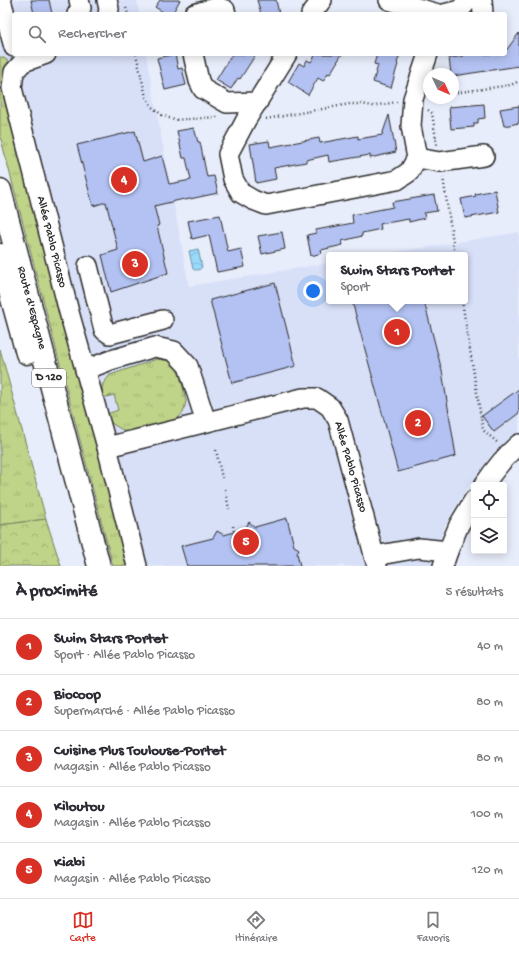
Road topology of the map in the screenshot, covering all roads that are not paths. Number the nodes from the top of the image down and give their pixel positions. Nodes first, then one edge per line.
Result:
1 (1, 0) edge
2 (79, 0) edge
3 (107, 0) edge
4 (322, 0) edge
5 (389, 0) edge
6 (468, 0) edge
7 (482, 0) edge
8 (78, 12) edge
9 (108, 12) edge
10 (201, 12) edge
11 (226, 12) edge
12 (313, 12) edge
13 (431, 12) edge
14 (452, 12) edge
15 (483, 12) edge
16 (12, 33) edge
17 (15, 56) edge
18 (203, 56) edge
19 (285, 56) edge
20 (427, 56) edge
21 (194, 62) edge
22 (258, 102) junction
23 (484, 156) dead end
24 (417, 158) junction
25 (0, 190) edge
26 (0, 255) edge
27 (88, 266) dead end
28 (97, 305) junction
29 (69, 312) junction
30 (163, 320) dead end
31 (85, 370) junction
32 (206, 422) junction
33 (107, 447) junction
34 (514, 448) edge
35 (486, 482) edge
36 (471, 505) edge
37 (446, 558) edge
38 (376, 561) edge
39 (83, 566) edge
40 (99, 566) edge
41 (137, 566) edge

1 - 16 street
2 - 8 street
3 - 9 street
4 - 12 street
5 - 13 street
6 - 14 street
7 - 15 street
10 - 11 street
17 - 29 street, Allée Pablo Picasso
18 - 21 street
19 - 22 street
20 - 24 street
21 - 22 street
22 - 24 street
23 - 24 street
25 - 40 main road, Route d'Espagne / D 120
26 - 39 main road, Route d'Espagne / D 120
27 - 28 street
28 - 29 street
28 - 30 street
29 - 31 street, Allée Pablo Picasso
31 - 32 street
31 - 33 street, Allée Pablo Picasso
32 - 33 street, Allée Pablo Picasso
32 - 38 street, Allée Pablo Picasso
33 - 41 street, Allée Pablo Picasso
34 - 35 street
36 - 37 street
37 - 38 street

